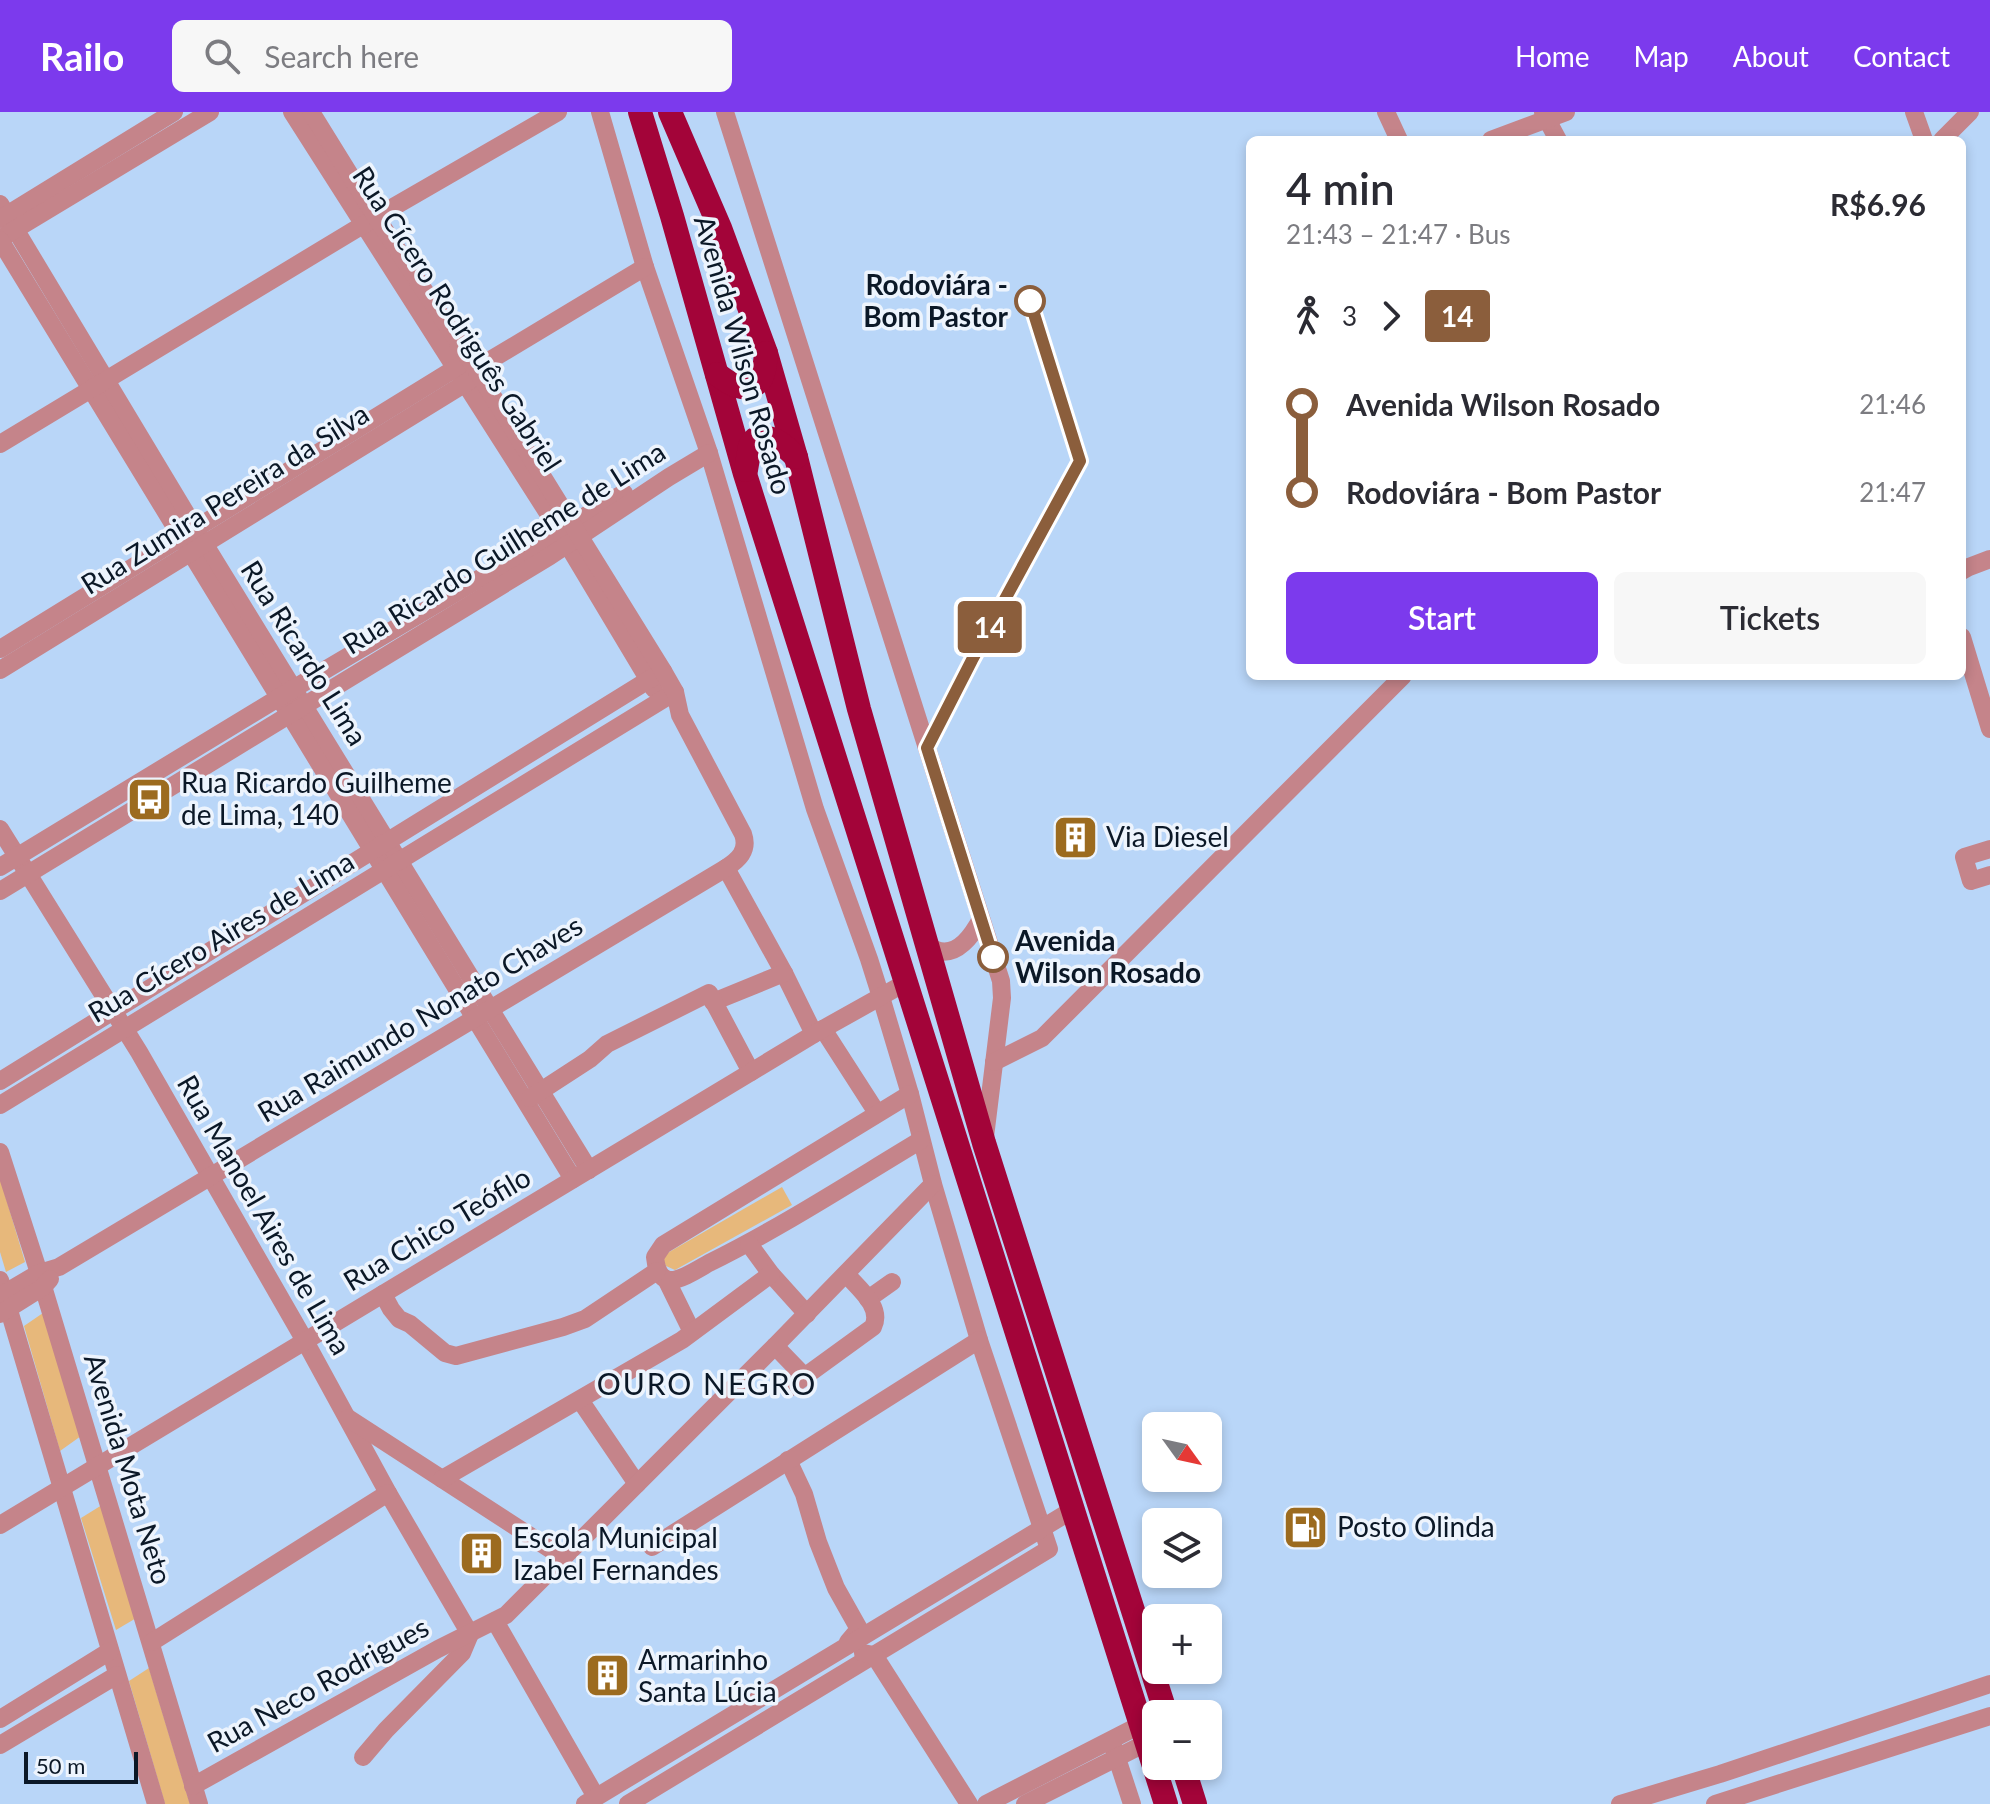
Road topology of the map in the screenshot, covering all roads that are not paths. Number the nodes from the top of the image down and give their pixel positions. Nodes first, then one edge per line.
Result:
1 (174, 112) edge
2 (210, 112) edge
3 (292, 112) edge
4 (311, 112) edge
5 (558, 112) edge
6 (600, 112) edge
7 (640, 112) edge
8 (670, 112) edge
9 (725, 112) edge
10 (1386, 112) edge
11 (1566, 112) edge
12 (1914, 112) edge
13 (1970, 112) edge
14 (1545, 116) edge
15 (1397, 136) edge
16 (1500, 136) edge
17 (1556, 136) edge
18 (1923, 136) edge
19 (1946, 136) edge
20 (370, 220) junction
21 (4, 224) edge
22 (645, 267) junction
23 (766, 353) junction
24 (467, 372) junction
25 (717, 374) junction
26 (98, 385) junction
27 (0, 444) edge
28 (707, 448) junction
29 (796, 457) junction
30 (745, 474) junction
31 (570, 534) junction
32 (193, 541) junction
33 (1990, 559) edge
34 (1966, 569) edge
35 (389, 643) junction
36 (0, 649) edge
37 (1966, 650) edge
38 (0, 670) edge
39 (656, 675) junction
40 (1399, 680) edge
41 (286, 694) junction
42 (668, 697) junction
43 (296, 710) junction
44 (1990, 729) edge
45 (0, 829) edge
46 (379, 846) junction
47 (1990, 849) edge
48 (17, 857) junction
49 (392, 866) junction
50 (0, 867) edge
51 (726, 868) junction
52 (28, 874) junction
53 (1990, 875) edge
54 (0, 891) edge
55 (981, 919) junction
56 (925, 943) junction
57 (784, 973) junction
58 (905, 983) junction
59 (881, 997) junction
60 (713, 1002) junction
61 (113, 1011) junction
62 (482, 1014) junction
63 (124, 1029) junction
64 (818, 1032) junction
65 (994, 1062) junction
66 (751, 1072) junction
67 (0, 1081) edge
68 (910, 1094) junction
69 (532, 1097) junction
70 (0, 1105) edge
71 (877, 1113) junction
72 (921, 1140) junction
73 (984, 1143) junction
74 (0, 1152) edge
75 (581, 1175) junction
76 (210, 1177) junction
77 (933, 1184) junction
78 (749, 1244) junction
79 (771, 1274) junction
80 (846, 1274) junction
81 (662, 1275) junction
82 (41, 1280) junction
83 (892, 1282) dead end
84 (383, 1294) junction
85 (2, 1298) edge
86 (868, 1299) junction
87 (807, 1314) junction
88 (692, 1332) junction
89 (979, 1340) junction
90 (305, 1341) junction
91 (775, 1346) junction
92 (804, 1376) junction
93 (789, 1388) dead end
94 (580, 1400) junction
95 (346, 1416) junction
96 (788, 1460) junction
97 (98, 1466) junction
98 (442, 1479) junction
99 (637, 1484) junction
100 (62, 1487) junction
101 (388, 1493) junction
102 (1074, 1509) junction
103 (0, 1525) edge
104 (1042, 1528) junction
105 (652, 1547) dead end
106 (564, 1558) junction
107 (495, 1621) junction
108 (470, 1634) junction
109 (152, 1642) junction
110 (842, 1648) junction
111 (110, 1651) junction
112 (874, 1655) junction
113 (117, 1675) junction
114 (1990, 1684) edge
115 (1162, 1700) edge
116 (1990, 1716) edge
117 (0, 1719) edge
118 (1142, 1731) edge
119 (1142, 1734) edge
120 (0, 1745) edge
121 (678, 1748) junction
122 (1114, 1748) junction
123 (363, 1757) dead end
124 (688, 1767) junction
125 (1720, 1774) junction
126 (1158, 1780) edge
127 (1187, 1780) edge
128 (196, 1795) edge
129 (590, 1801) edge
130 (156, 1804) edge
131 (628, 1804) edge
132 (969, 1804) edge
133 (986, 1804) edge
134 (1025, 1804) edge
135 (1132, 1804) edge
136 (1166, 1804) edge
137 (1195, 1804) edge
138 (1620, 1804) edge
139 (1701, 1804) edge
140 (1715, 1804) edge

1 - 21 street
2 - 21 street
3 - 20 street, Rua Cícero Rodriguês Gabriel
4 - 20 street, Rua Cícero Rodriguês Gabriel
5 - 20 street
6 - 22 street
7 - 25 highway, Avenida Wilson Rosado
8 - 23 highway, Avenida Wilson Rosado
9 - 55 street
10 - 15 street
11 - 14 street
12 - 18 street
13 - 19 street
14 - 16 street
14 - 17 street
20 - 24 street, Rua Cícero Rodriguês Gabriel
20 - 26 street
21 - 26 street, Rua Ricardo Lima
22 - 24 street
22 - 28 street
23 - 25 highway
23 - 29 highway, Avenida Wilson Rosado
24 - 31 street, Rua Cícero Rodriguês Gabriel
24 - 32 street, Rua Zumira Pereira da Silva
25 - 30 highway, Avenida Wilson Rosado
26 - 27 street
26 - 32 street, Rua Ricardo Lima
28 - 31 street, Rua Ricardo Guilheme de Lima
28 - 59 street
29 - 30 highway
29 - 56 highway, Avenida Wilson Rosado
30 - 58 highway, Avenida Wilson Rosado
31 - 35 street, Rua Ricardo Guilheme de Lima
31 - 39 street, Rua Cícero Rodriguês Gabriel
32 - 36 street, Rua Zumira Pereira da Silva
32 - 38 street, Rua Zumira Pereira da Silva
32 - 41 street, Rua Ricardo Lima
33 - 34 street
35 - 41 street, Rua Ricardo Guilheme de Lima
35 - 43 street, Rua Ricardo Guilheme de Lima
37 - 44 street
39 - 42 street, Rua Cícero Rodriguês Gabriel
39 - 46 street, Rua Cícero Aires de Lima
40 - 65 street
41 - 43 street, Rua Ricardo Lima
41 - 48 street, Rua Ricardo Guilheme de Lima
42 - 49 street, Rua Cícero Aires de Lima
42 - 51 street, Rua Cícero Rodriguês Gabriel
43 - 46 street, Rua Ricardo Lima
43 - 52 street, Rua Ricardo Guilheme de Lima
45 - 48 street, Rua Manoel Aires de Lima
46 - 49 street, Rua Ricardo Lima
46 - 61 street, Rua Cícero Aires de Lima
47 - 53 street
48 - 50 street, Rua Ricardo Guilheme de Lima
48 - 52 street, Rua Manoel Aires de Lima
49 - 62 street, Rua Ricardo Lima
49 - 63 street, Rua Cícero Aires de Lima
51 - 57 street
51 - 62 street, Rua Raimundo Nonato Chaves
52 - 54 street, Rua Ricardo Guilheme de Lima
52 - 61 street, Rua Manoel Aires de Lima
55 - 56 street
55 - 65 street
56 - 73 highway, Avenida Wilson Rosado
57 - 60 street
57 - 64 street
58 - 59 street, Rua Chico Teófilo
58 - 102 highway, Avenida Wilson Rosado
59 - 64 street, Rua Chico Teófilo
59 - 68 street
60 - 66 street
60 - 69 street
61 - 63 street, Rua Manoel Aires de Lima
61 - 67 street, Rua Cícero Aires de Lima
62 - 69 street, Rua Ricardo Lima
62 - 76 street, Rua Raimundo Nonato Chaves
63 - 70 street, Rua Cícero Aires de Lima
63 - 76 street, Rua Manoel Aires de Lima
64 - 66 street, Rua Chico Teófilo
64 - 71 street
65 - 73 street
66 - 75 street, Rua Chico Teófilo
68 - 71 street
68 - 72 street
69 - 75 street, Rua Ricardo Lima
71 - 81 street
72 - 77 street
72 - 78 street
73 - 115 highway, Avenida Wilson Rosado
74 - 82 street, Avenida Mota Neto
75 - 84 street, Rua Chico Teófilo
76 - 82 street, Rua Raimundo Nonato Chaves
76 - 90 street, Rua Manoel Aires de Lima
77 - 80 street, Rua Neco Rodrigues
77 - 89 street
78 - 79 street
78 - 81 street
79 - 87 street
79 - 88 street
80 - 86 street
80 - 87 street, Rua Neco Rodrigues
81 - 84 street
81 - 88 street
82 - 85 street, Rua Raimundo Nonato Chaves
82 - 97 street, Avenida Mota Neto
83 - 86 street
84 - 90 street, Rua Chico Teófilo
85 - 100 street
86 - 92 street
87 - 91 street, Rua Neco Rodrigues
88 - 94 street
89 - 96 street
89 - 104 street
90 - 95 street, Rua Manoel Aires de Lima
90 - 97 street, Rua Chico Teófilo
91 - 92 street
91 - 99 street, Rua Neco Rodrigues
92 - 93 street
94 - 98 street
94 - 99 street
95 - 98 street
95 - 101 street, Rua Manoel Aires de Lima
96 - 105 street
96 - 110 street
97 - 100 street, Rua Chico Teófilo
97 - 109 street, Avenida Mota Neto
98 - 106 street
99 - 106 street, Rua Neco Rodrigues
100 - 103 street, Rua Chico Teófilo
100 - 111 street
101 - 108 street, Rua Manoel Aires de Lima
101 - 109 street
102 - 104 street
102 - 118 highway, Avenida Wilson Rosado
104 - 110 street
104 - 112 street
106 - 107 street, Rua Neco Rodrigues
107 - 108 street, Rua Neco Rodrigues
107 - 129 street
108 - 123 street
108 - 128 street, Rua Neco Rodrigues
109 - 128 street, Avenida Mota Neto
110 - 112 street
110 - 121 street
111 - 113 street
111 - 117 street
112 - 124 street
112 - 132 street
113 - 120 street
113 - 130 street
114 - 125 street
116 - 140 street
119 - 122 street
121 - 124 street
121 - 129 street
122 - 133 street
122 - 134 street
122 - 135 street
124 - 131 street
125 - 138 street
125 - 139 street
126 - 136 highway, Avenida Wilson Rosado
127 - 137 highway

